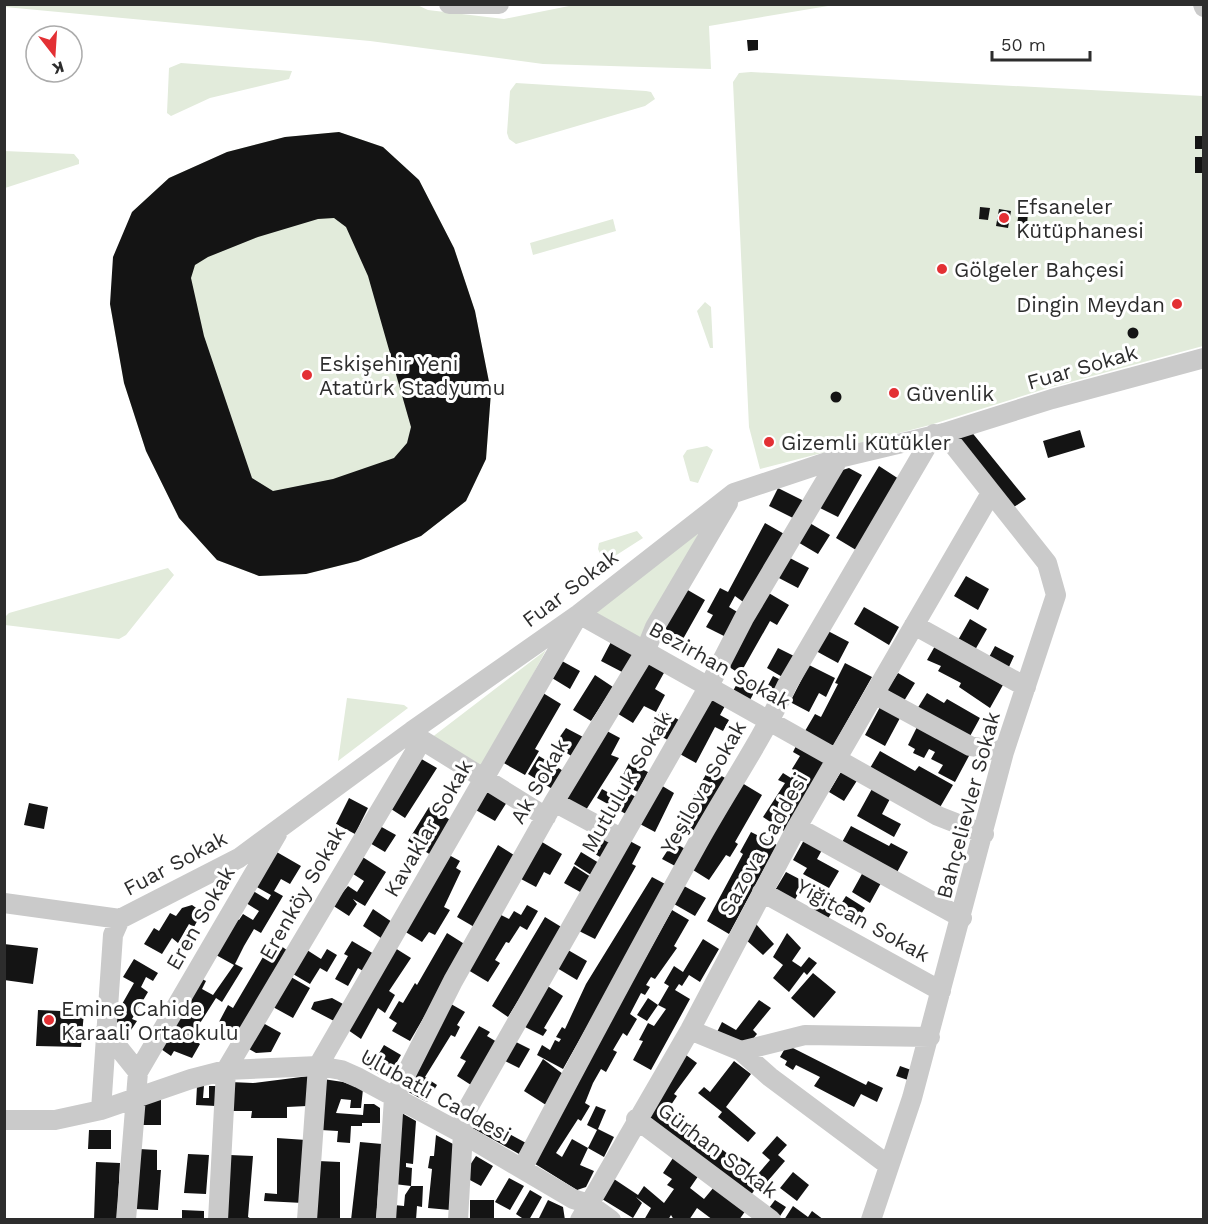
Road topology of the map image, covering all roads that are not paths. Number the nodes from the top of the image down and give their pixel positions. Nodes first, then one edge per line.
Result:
1 (449, 4) edge
2 (499, 4) edge
3 (1203, 358) edge
4 (939, 433) junction
5 (839, 458) junction
6 (734, 493) junction
7 (991, 493) junction
8 (579, 614) junction
9 (914, 625) junction
10 (645, 652) junction
11 (709, 686) junction
12 (1026, 687) junction
13 (876, 695) junction
14 (771, 720) junction
15 (417, 736) junction
16 (1004, 752) junction
17 (837, 760) junction
18 (484, 780) junction
19 (550, 809) junction
20 (281, 827) junction
21 (797, 827) junction
22 (984, 834) junction
23 (621, 837) junction
24 (762, 892) junction
25 (4, 903) edge
26 (962, 918) junction
27 (120, 919) junction
28 (941, 991) junction
29 (690, 1030) junction
30 (105, 1031) junction
31 (930, 1037) junction
32 (741, 1051) junction
33 (318, 1066) junction
34 (226, 1070) junction
35 (138, 1072) junction
36 (135, 1098) junction
37 (394, 1098) junction
38 (101, 1110) junction
39 (636, 1119) junction
40 (4, 1120) edge
41 (463, 1134) junction
42 (888, 1166) junction
43 (522, 1169) junction
44 (584, 1212) edge
45 (126, 1220) edge
46 (218, 1220) edge
47 (307, 1220) edge
48 (386, 1220) edge
49 (458, 1220) edge
50 (611, 1220) edge
51 (771, 1220) edge
52 (871, 1220) edge

1 - 2 street
3 - 4 street, Fuar Sokak
4 - 5 street, Fuar Sokak
4 - 7 street, Bahçelievler Sokak
4 - 14 street, Yeşilova Sokak
5 - 6 street, Fuar Sokak
5 - 11 street, Mutluluk Sokak
6 - 8 street, Fuar Sokak
6 - 10 street, Ak Sokak
7 - 9 street, Sazova Caddesi
7 - 12 street, Bahçelievler Sokak
8 - 10 street, Bezirhan Sokak
8 - 15 street, Fuar Sokak
8 - 18 street, Kavaklar Sokak
9 - 12 street
9 - 13 street, Sazova Caddesi
10 - 11 street, Bezirhan Sokak
10 - 19 street, Ak Sokak
11 - 14 street, Bezirhan Sokak
11 - 23 street, Mutluluk Sokak
12 - 16 street, Bahçelievler Sokak
13 - 16 street
13 - 17 street, Sazova Caddesi
14 - 17 street, Bezirhan Sokak
14 - 43 street, Yeşilova Sokak
15 - 18 street
15 - 20 street, Fuar Sokak
15 - 34 street, Erenköy Sokak
16 - 22 street, Bahçelievler Sokak
17 - 21 street, Sazova Caddesi
17 - 22 street, Bezirhan Sokak
18 - 19 street
18 - 33 street, Kavaklar Sokak
19 - 23 street
19 - 37 street, Ak Sokak
20 - 27 street, Fuar Sokak
20 - 35 street, Eren Sokak
21 - 24 street, Sazova Caddesi
21 - 26 street
22 - 26 street, Bahçelievler Sokak
23 - 41 street, Mutluluk Sokak
24 - 28 street, Yiğitcan Sokak
24 - 29 street, Sazova Caddesi
25 - 27 street, Fuar Sokak
26 - 28 street, Bahçelievler Sokak
27 - 30 street
28 - 31 street, Bahçelievler Sokak
29 - 32 street
29 - 39 street, Sazova Caddesi
30 - 35 street
30 - 38 street
31 - 32 street
31 - 42 street, Bahçelievler Sokak
32 - 42 street
33 - 34 street, Ulubatlı Caddesi
33 - 37 street, Ulubatlı Caddesi
33 - 47 street
34 - 36 street, Ulubatlı Caddesi
34 - 46 street
35 - 36 street, Eren Sokak
36 - 38 street, Ulubatlı Caddesi
36 - 45 street, Eren Sokak
37 - 41 street, Ulubatlı Caddesi
37 - 48 street
38 - 40 street, Ulubatlı Caddesi
39 - 44 street, Sazova Caddesi
39 - 51 street, Gürhan Sokak
41 - 43 street, Ulubatlı Caddesi
41 - 49 street, Mutluluk Sokak
42 - 52 street, Bahçelievler Sokak
43 - 44 street, Ulubatlı Caddesi
44 - 50 street, Ulubatlı Caddesi

